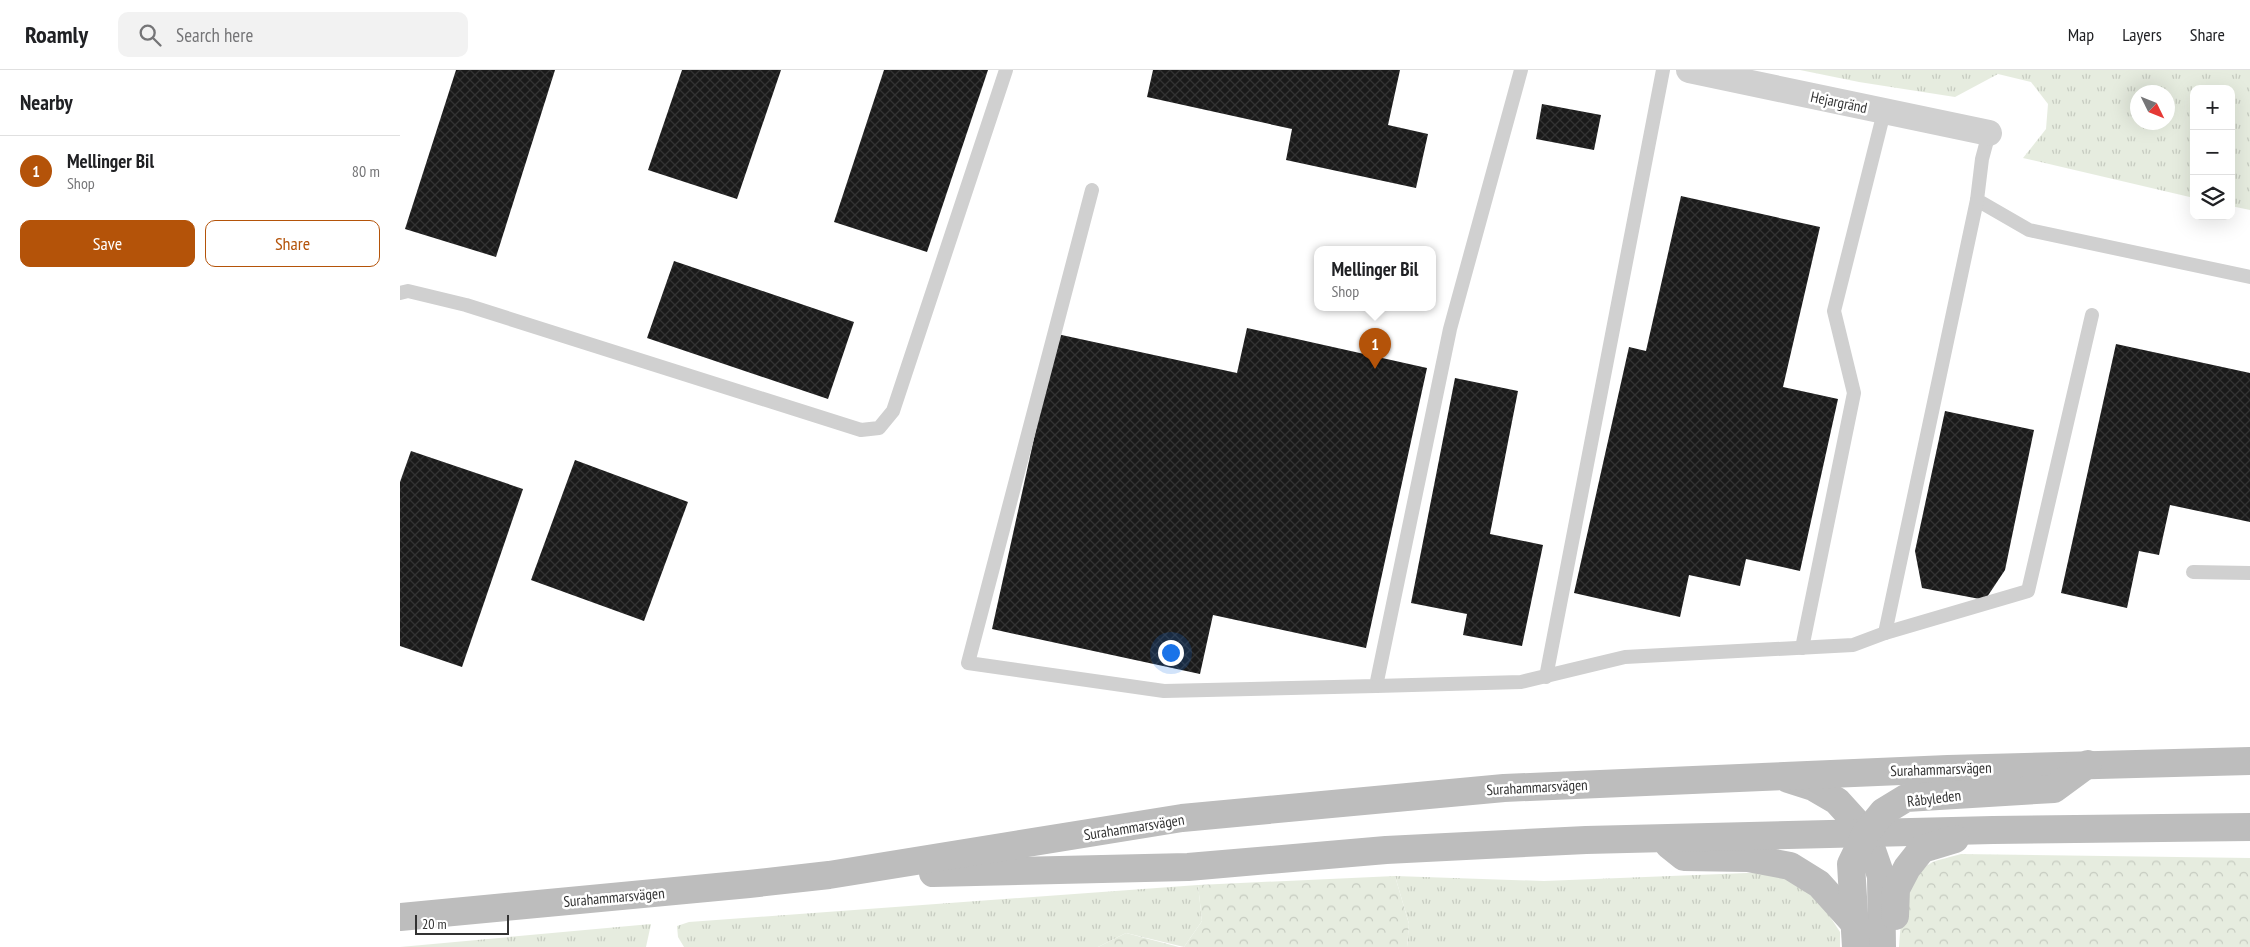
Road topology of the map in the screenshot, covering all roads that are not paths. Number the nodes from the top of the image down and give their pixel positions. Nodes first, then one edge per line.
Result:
1 (1006, 70) edge
2 (1521, 70) edge
3 (1663, 70) edge
4 (1689, 70) edge
5 (1884, 112) junction
6 (1990, 133) joint
7 (1092, 190) dead end
8 (1978, 200) junction
9 (2250, 277) edge
10 (400, 293) edge
11 (2092, 315) dead end
12 (2193, 572) dead end
13 (2250, 573) edge
14 (1885, 633) junction
15 (1802, 648) junction
16 (1546, 676) junction
17 (1376, 686) junction
18 (2250, 761) edge
19 (2088, 764) junction
20 (1774, 775) junction
21 (2250, 827) edge
22 (1993, 830) junction
23 (1866, 833) junction
24 (1662, 839) junction
25 (829, 875) junction
26 (400, 916) edge
27 (1856, 935) edge
28 (1882, 947) edge
29 (1894, 947) edge

1 - 10 lane
2 - 17 lane
3 - 16 lane
4 - 5 street, Hejargränd
5 - 6 street, Hejargränd
5 - 15 lane
6 - 8 lane
7 - 17 lane
8 - 9 lane
8 - 14 lane
11 - 14 lane
12 - 13 lane
14 - 15 lane
15 - 16 lane
16 - 17 lane
18 - 19 main road, Surahammarsvägen
19 - 20 main road, Surahammarsvägen
19 - 23 main road, Råbyleden
20 - 23 main road
20 - 25 main road, Surahammarsvägen
21 - 22 main road, Surahammarsvägen
22 - 23 main road, Surahammarsvägen
22 - 29 main road
23 - 24 main road, Surahammarsvägen
23 - 27 main road, Råbyleden
23 - 28 main road
24 - 25 main road, Surahammarsvägen
24 - 27 main road
25 - 26 main road, Surahammarsvägen

